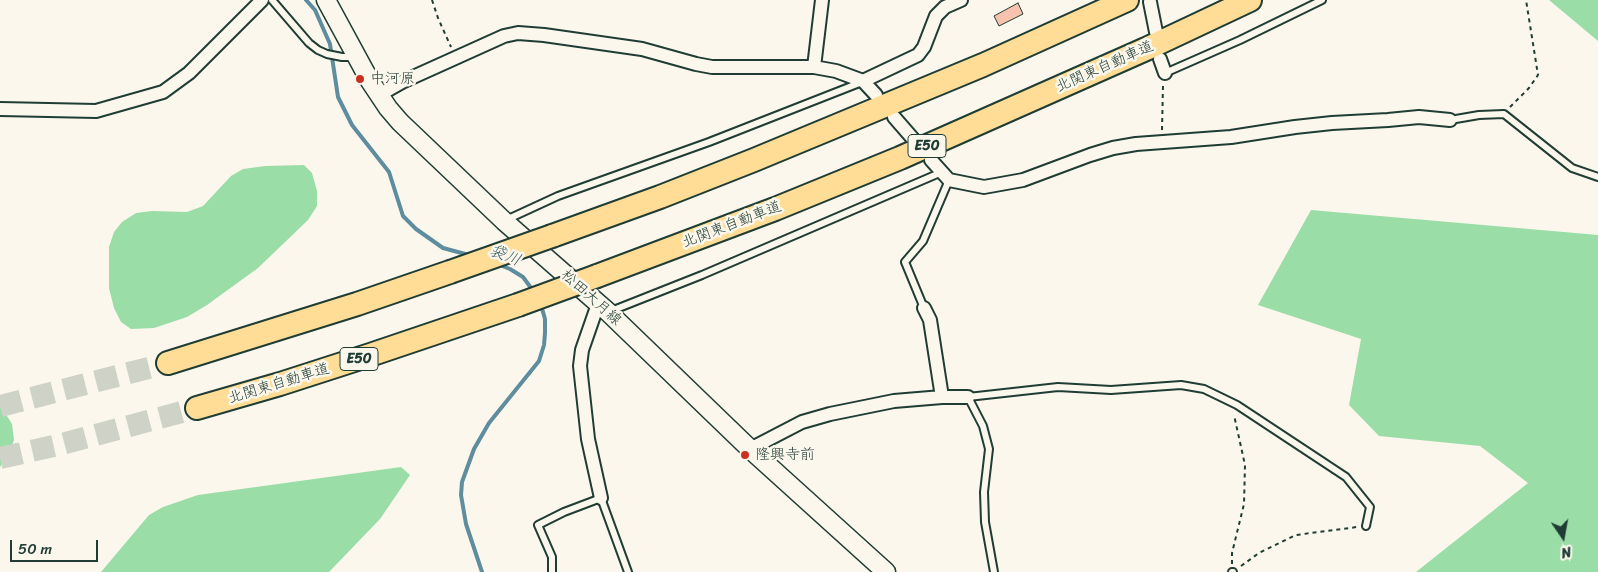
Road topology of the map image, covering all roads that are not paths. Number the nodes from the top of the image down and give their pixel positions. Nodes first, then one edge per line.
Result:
1 (262, 0) edge
2 (272, 0) edge
3 (326, 0) edge
4 (822, 0) edge
5 (961, 0) edge
6 (1126, 0) edge
7 (1250, 0) edge
8 (1322, 0) edge
9 (1150, 2) dead end
10 (1156, 32) dead end
11 (349, 57) junction
12 (1160, 59) dead end
13 (814, 68) junction
14 (1165, 73) joint
15 (863, 81) junction
16 (379, 95) junction
17 (876, 95) dead end
18 (0, 108) edge
19 (894, 117) dead end
20 (1450, 120) joint
21 (914, 140) dead end
22 (931, 160) dead end
23 (945, 176) junction
24 (1598, 177) edge
25 (504, 221) junction
26 (603, 308) junction
27 (924, 308) joint
28 (168, 363) tunnel mouth
29 (942, 397) junction
30 (968, 397) junction
31 (197, 408) tunnel mouth
32 (750, 450) junction
33 (600, 498) junction
34 (1366, 526) road end
35 (552, 572) edge
36 (628, 572) edge
37 (886, 572) edge
38 (994, 572) edge

1 - 18 street
2 - 11 lane
3 - 11 main road, 松田大月線
4 - 13 street
5 - 15 street
6 - 28 highway, bridge
7 - 31 highway, 北関東自動車道 / E50, bridge
8 - 14 lane
9 - 10 street
11 - 16 main road, 松田大月線
12 - 14 street
13 - 15 street
13 - 16 street
15 - 17 street
15 - 25 lane
16 - 25 main road, 松田大月線
19 - 21 street
20 - 23 street
20 - 24 lane
22 - 23 street
23 - 26 lane
23 - 27 lane
25 - 26 main road, 松田大月線
26 - 32 main road, 松田大月線
26 - 33 street
27 - 29 street
29 - 30 street
29 - 32 street
30 - 34 lane
30 - 38 lane
32 - 37 main road, 松田大月線
33 - 35 lane
33 - 36 lane

